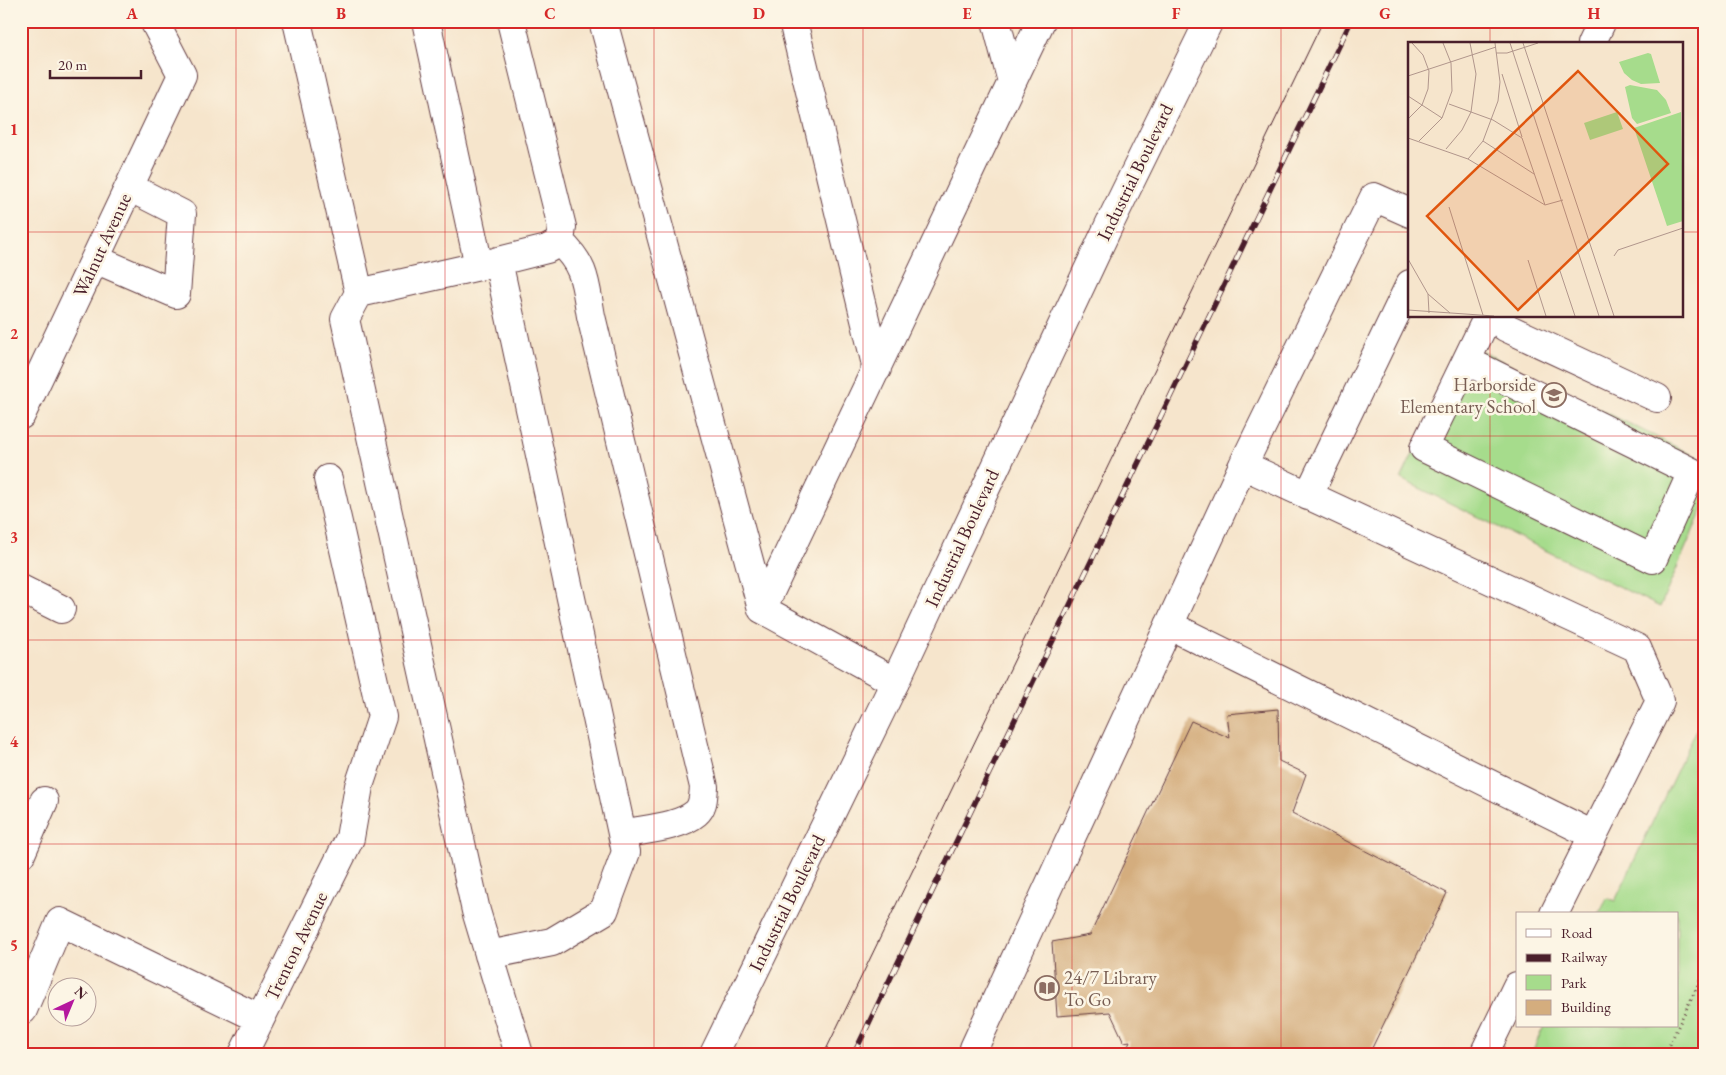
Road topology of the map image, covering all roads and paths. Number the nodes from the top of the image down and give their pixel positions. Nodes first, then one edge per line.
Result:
1 (154, 21) edge
2 (297, 21) edge
3 (426, 21) edge
4 (511, 21) edge
5 (603, 21) edge
6 (793, 21) edge
7 (996, 21) edge
8 (1041, 21) edge
9 (1208, 21) edge
10 (1602, 21) edge
11 (1592, 42) edge
12 (1012, 82) junction
13 (129, 187) junction
14 (1408, 212) edge
15 (560, 242) junction
16 (95, 259) junction
17 (488, 264) junction
18 (1408, 288) edge
19 (359, 293) junction
20 (1487, 318) edge
21 (1500, 318) edge
22 (1467, 361) junction
23 (877, 369) junction
24 (1657, 398) dead end
25 (21, 415) edge
26 (1243, 466) junction
27 (328, 479) dead end
28 (1308, 496) junction
29 (21, 589) edge
30 (61, 609) dead end
31 (762, 609) junction
32 (1169, 625) junction
33 (895, 682) junction
34 (44, 801) dead end
35 (622, 834) junction
36 (1593, 835) junction
37 (21, 854) edge
38 (1555, 912) edge
39 (489, 955) junction
40 (1705, 970) edge
41 (1516, 988) edge
42 (23, 1010) dead end
43 (260, 1019) junction
44 (1678, 1027) edge
45 (1677, 1028) edge
46 (243, 1054) edge
47 (519, 1054) edge
48 (714, 1054) edge
49 (974, 1054) edge
50 (1484, 1054) edge
51 (1665, 1054) edge

1 - 13 street, Walnut Avenue
2 - 19 street
3 - 17 street
4 - 15 street
5 - 31 street
6 - 23 street
7 - 12 street
8 - 12 street
9 - 33 street, Industrial Boulevard
10 - 11 street
12 - 23 street
13 - 16 street, Walnut Avenue
13 - 16 street
14 - 26 street
15 - 17 street
15 - 35 street
16 - 25 street, Walnut Avenue
17 - 19 street
17 - 35 street
18 - 28 street
19 - 39 street
20 - 22 street
21 - 24 street
22 - 22 street
23 - 31 street
26 - 28 street
26 - 32 street
27 - 43 street, Trenton Avenue
28 - 36 street
29 - 30 street
31 - 33 street
32 - 36 street
32 - 49 street
33 - 48 street, Industrial Boulevard
34 - 37 street
35 - 39 street
36 - 38 street
39 - 47 street
40 - 44 path
41 - 50 street
42 - 43 street
43 - 46 street, Trenton Avenue
45 - 51 path

